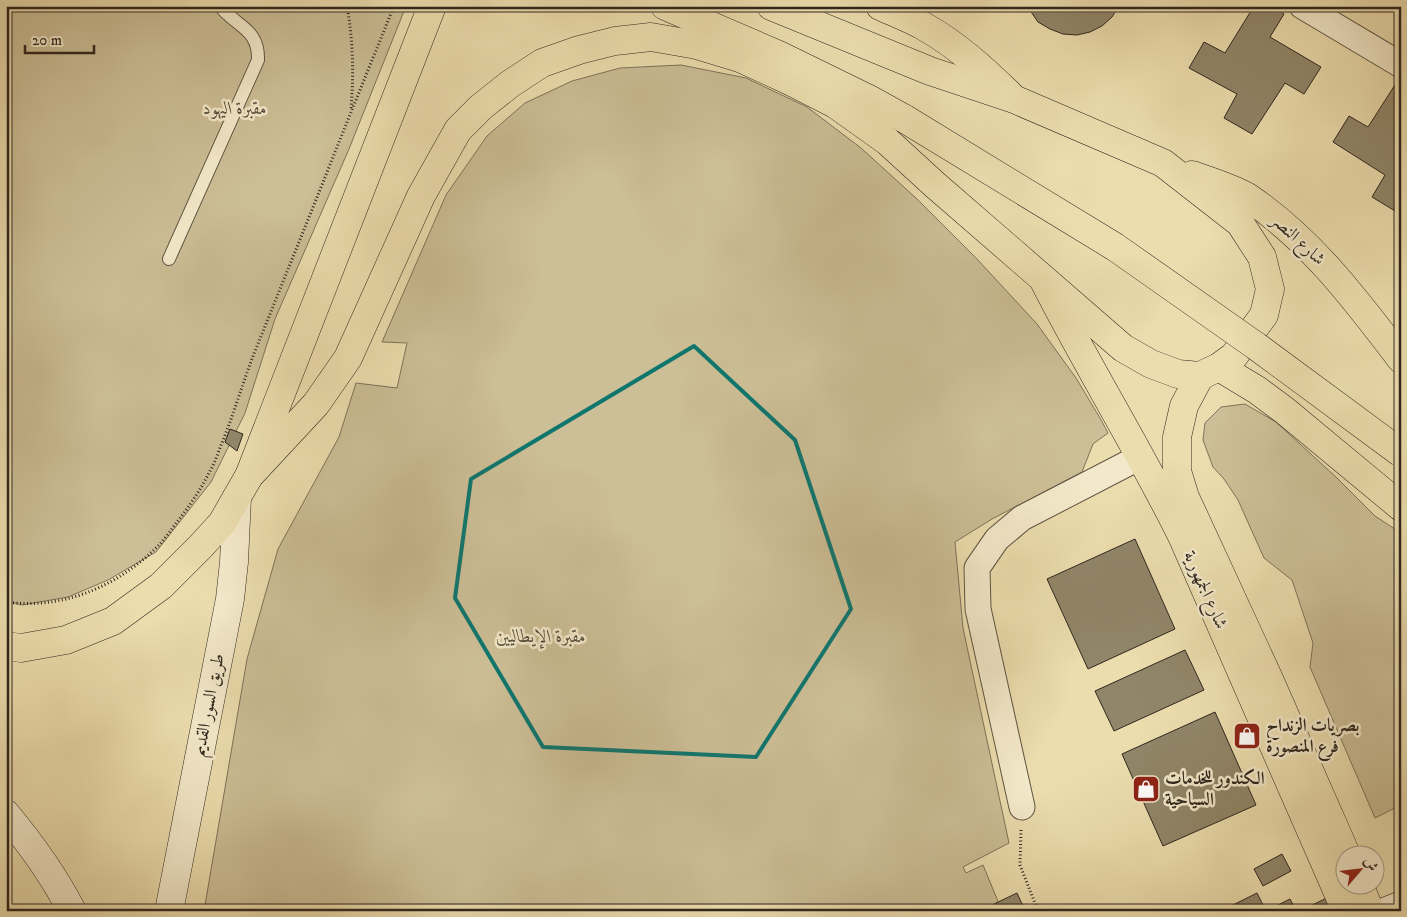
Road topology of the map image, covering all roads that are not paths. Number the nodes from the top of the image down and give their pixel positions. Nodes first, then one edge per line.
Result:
1 (220, 6) edge
2 (432, 6) edge
3 (665, 6) edge
4 (771, 6) edge
5 (880, 6) edge
6 (1302, 6) edge
7 (720, 30) junction
8 (651, 37) junction
9 (1401, 65) edge
10 (869, 99) junction
11 (1014, 99) junction
12 (1163, 163) junction
13 (934, 184) junction
14 (170, 259) dead end
15 (1043, 279) junction
16 (1401, 359) edge
17 (1210, 372) junction
18 (1401, 453) edge
19 (1140, 457) junction
20 (243, 486) junction
21 (1401, 507) edge
22 (6, 646) edge
23 (1022, 807) road end
24 (6, 814) edge
25 (1342, 844) edge
26 (1363, 894) edge
27 (1401, 904) edge
28 (72, 911) edge
29 (169, 911) edge
30 (1346, 911) edge
31 (1370, 911) edge
32 (1383, 911) edge

1 - 14 lane
2 - 20 main road
3 - 7 main road
4 - 11 main road
5 - 11 main road
6 - 9 street
7 - 8 main road
7 - 10 main road
8 - 13 main road
8 - 20 main road
10 - 13 main road
10 - 18 main road, bridge
11 - 12 main road
12 - 16 main road, شارع النصر
12 - 17 main road
13 - 15 main road
15 - 17 main road
15 - 19 main road, شارع الجمهورية
17 - 21 main road
17 - 25 main road, شارع الجمهورية
19 - 23 street
19 - 30 main road, شارع الجمهورية
20 - 22 main road
20 - 29 main road, طريق السور القديم
24 - 28 main road
26 - 31 main road
27 - 32 street

